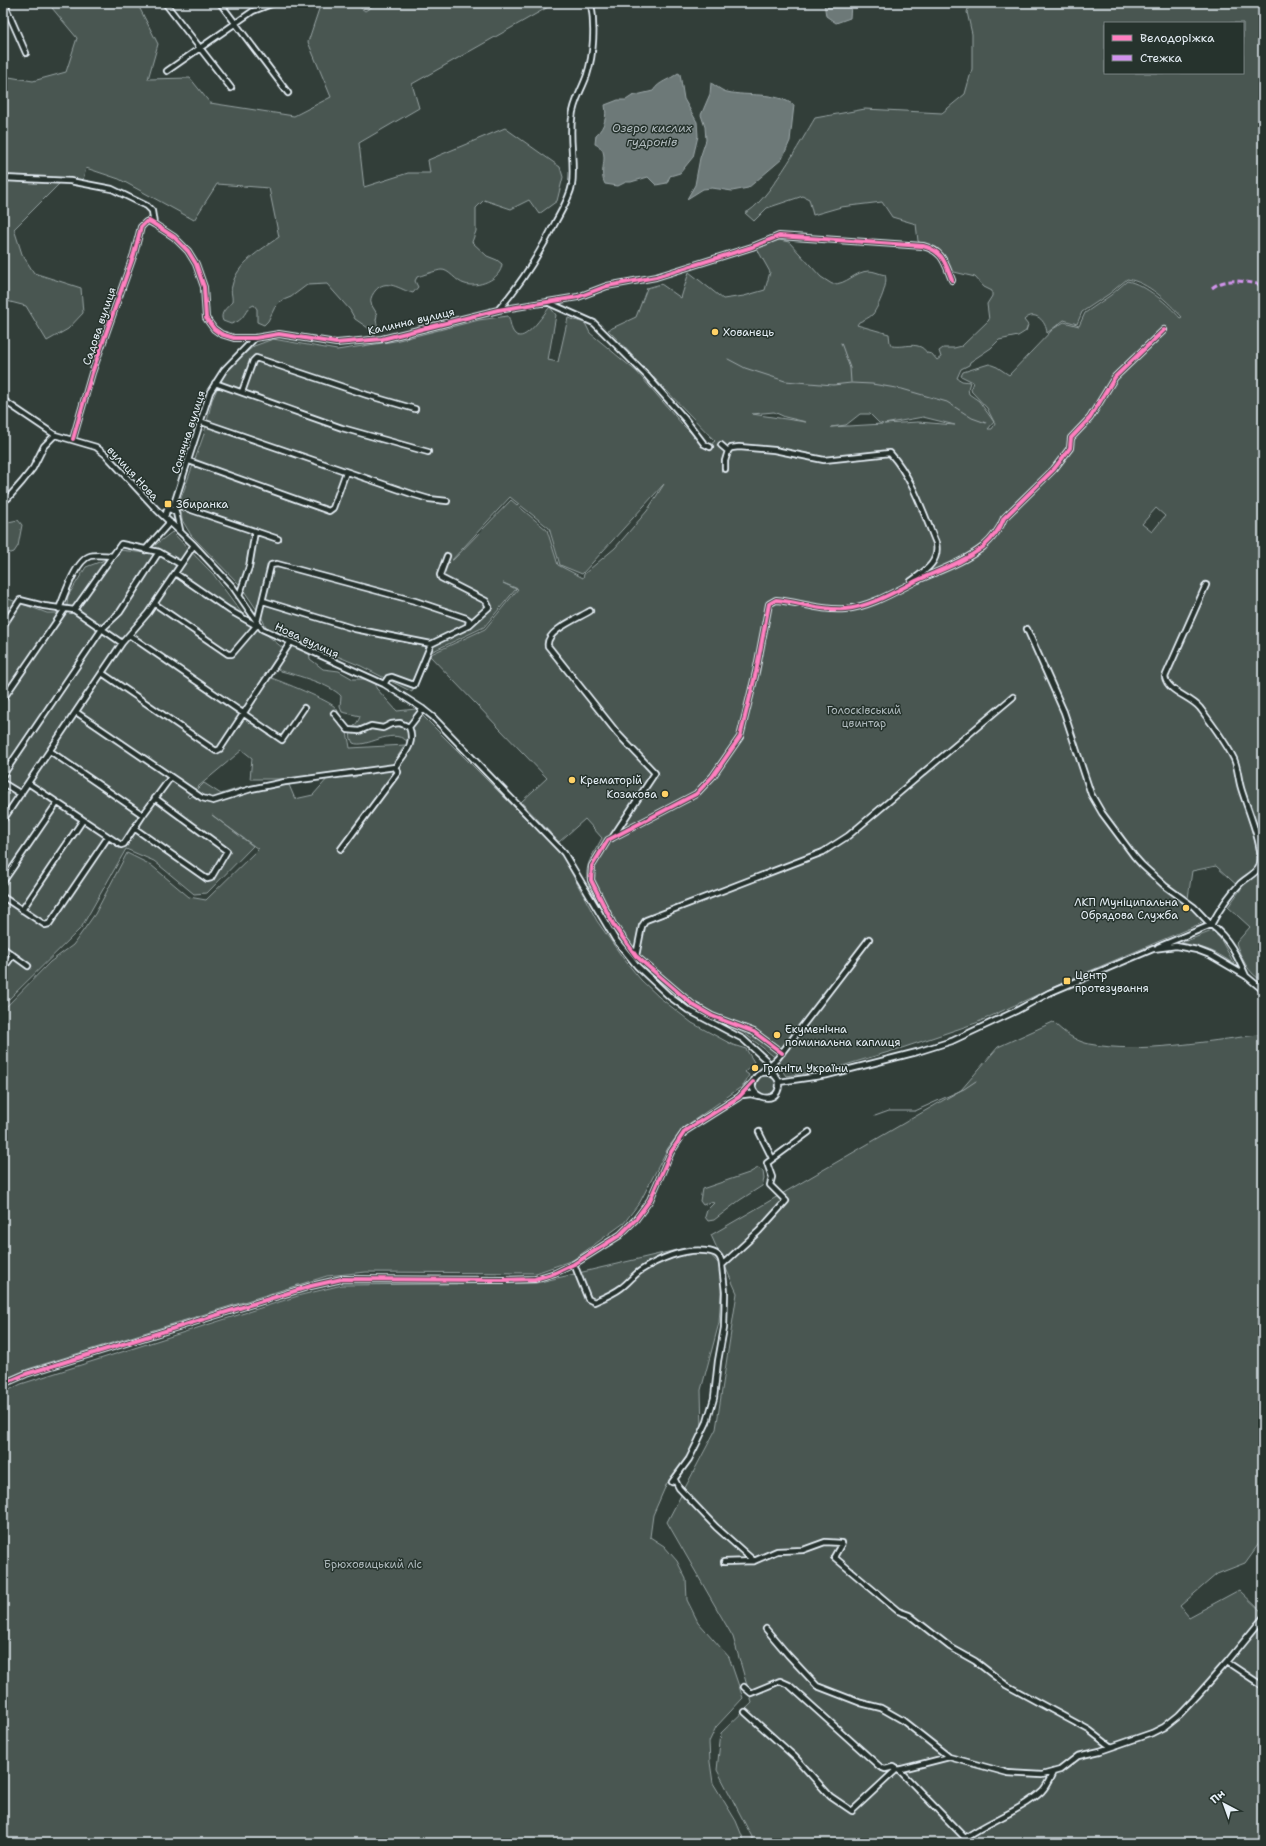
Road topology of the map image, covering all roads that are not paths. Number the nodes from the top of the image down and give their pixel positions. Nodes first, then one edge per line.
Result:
1 (4, 3) edge
2 (165, 3) edge
3 (220, 3) edge
4 (254, 3) edge
5 (274, 3) edge
6 (591, 3) edge
7 (254, 10) junction
8 (235, 22) junction
9 (199, 49) junction
10 (26, 53) dead end
11 (167, 71) dead end
12 (231, 88) dead end
13 (288, 93) dead end
14 (3, 178) edge
15 (154, 224) junction
16 (952, 280) dead end
17 (547, 302) junction
18 (498, 310) junction
19 (1164, 330) dead end
20 (256, 338) junction
21 (215, 383) junction
22 (242, 392) junction
23 (3, 400) edge
24 (415, 409) dead end
25 (202, 422) junction
26 (55, 435) junction
27 (73, 439) junction
28 (721, 445) dead end
29 (710, 447) dead end
30 (728, 451) junction
31 (428, 452) dead end
32 (189, 461) junction
33 (724, 469) dead end
34 (346, 472) junction
35 (3, 501) edge
36 (447, 501) dead end
37 (174, 504) junction
38 (175, 512) junction
39 (166, 513) junction
40 (177, 519) junction
41 (171, 522) junction
42 (255, 531) junction
43 (181, 532) junction
44 (278, 539) dead end
45 (194, 545) junction
46 (146, 550) junction
47 (159, 552) junction
48 (112, 556) junction
49 (447, 556) dead end
50 (180, 564) junction
51 (175, 573) junction
52 (1206, 585) dead end
53 (902, 588) junction
54 (239, 596) junction
55 (263, 601) junction
56 (155, 604) junction
57 (59, 608) junction
58 (64, 609) junction
59 (74, 610) junction
60 (590, 611) dead end
61 (257, 624) junction
62 (3, 626) edge
63 (468, 626) junction
64 (102, 629) junction
65 (1027, 629) dead end
66 (129, 635) junction
67 (122, 643) junction
68 (290, 643) junction
69 (431, 644) junction
70 (102, 673) junction
71 (384, 684) junction
72 (1013, 697) dead end
73 (3, 699) edge
74 (304, 708) dead end
75 (423, 708) junction
76 (76, 712) junction
77 (243, 713) junction
78 (334, 713) dead end
79 (410, 727) junction
80 (50, 751) junction
81 (395, 767) junction
82 (3, 775) edge
83 (171, 777) junction
84 (3, 783) edge
85 (28, 783) junction
86 (21, 794) junction
87 (155, 798) junction
88 (57, 802) junction
89 (143, 815) junction
90 (3, 820) edge
91 (83, 820) junction
92 (134, 828) junction
93 (108, 837) junction
94 (612, 838) junction
95 (341, 849) dead end
96 (3, 882) edge
97 (3, 898) edge
98 (22, 910) junction
99 (1211, 925) junction
100 (869, 939) dead end
101 (3, 948) edge
102 (1154, 949) junction
103 (13, 955) junction
104 (636, 956) junction
105 (28, 966) dead end
106 (3, 969) edge
107 (1246, 976) junction
108 (1263, 990) edge
109 (782, 1053) junction
110 (769, 1066) junction
111 (761, 1073) junction
112 (776, 1077) junction
113 (753, 1082) junction
114 (779, 1082) junction
115 (739, 1097) junction
116 (760, 1097) junction
117 (759, 1132) dead end
118 (809, 1132) dead end
119 (772, 1158) junction
120 (574, 1264) junction
121 (722, 1265) junction
122 (3, 1384) edge
123 (754, 1561) junction
124 (724, 1562) dead end
125 (1263, 1618) edge
126 (766, 1629) dead end
127 (1227, 1662) junction
128 (1263, 1686) edge
129 (744, 1687) dead end
130 (745, 1712) dead end
131 (1111, 1746) junction
132 (949, 1757) junction
133 (897, 1770) junction
134 (1053, 1772) junction
135 (965, 1838) junction
136 (968, 1843) edge

1 - 10 street
2 - 9 street
3 - 8 street
4 - 7 street
5 - 7 street
6 - 18 street
7 - 8 street
8 - 9 street
8 - 13 street
9 - 11 street
9 - 12 street
14 - 15 street
15 - 20 street
15 - 27 street, Садова вулиця
16 - 17 street, Калинна вулиця
17 - 18 street, Калинна вулиця
17 - 29 street
18 - 20 street, Калинна вулиця
19 - 53 street
20 - 21 street, Сонячна вулиця
21 - 22 street
21 - 25 street, Сонячна вулиця
22 - 24 street
22 - 31 street
23 - 26 street, вулиця Нова
25 - 32 street, Сонячна вулиця
25 - 34 street
26 - 27 street, вулиця Нова
26 - 35 street
27 - 39 street, вулиця Нова
28 - 30 street
30 - 33 street
30 - 53 street
32 - 34 street
32 - 37 street, Сонячна вулиця
34 - 36 street
37 - 38 street, Сонячна вулиця
37 - 39 street
37 - 42 street
38 - 39 street
38 - 40 street, Нова вулиця
39 - 41 street, Нова вулиця
40 - 41 street
40 - 43 street, Нова вулиця
41 - 43 street, Нова вулиця
41 - 46 street
42 - 44 street
42 - 54 street
43 - 45 street, Нова вулиця
45 - 50 street
45 - 54 street, Нова вулиця
46 - 47 street
46 - 48 street
47 - 50 street
47 - 64 street
48 - 57 street
48 - 59 street
49 - 63 street
50 - 51 street
51 - 56 street
51 - 61 street
52 - 99 street
53 - 94 street
54 - 61 street, Нова вулиця
55 - 61 street
55 - 63 street
55 - 69 street
56 - 61 street
56 - 66 street
57 - 58 street
57 - 62 street
58 - 59 street
58 - 73 street
59 - 64 street
60 - 94 street
61 - 68 street, Нова вулиця
63 - 69 street
64 - 67 street
64 - 82 street
65 - 99 street
66 - 67 street
66 - 77 street
67 - 70 street
68 - 71 street, Нова вулиця
68 - 77 street
69 - 71 street
70 - 76 street
70 - 77 street
71 - 75 street, Нова вулиця
72 - 104 street
74 - 77 street
75 - 79 street
75 - 110 street, Нова вулиця
76 - 80 street
76 - 83 street
78 - 79 street
79 - 81 street
80 - 85 street
80 - 89 street
81 - 83 street
81 - 95 street
83 - 87 street
84 - 86 street
85 - 86 street
85 - 88 street
86 - 90 street
87 - 89 street
87 - 92 street
88 - 91 street
88 - 96 street
89 - 92 street
91 - 93 street
91 - 98 street
92 - 93 street
93 - 98 street
94 - 104 street
97 - 98 street
99 - 102 street
99 - 107 street
100 - 109 street
101 - 103 street
102 - 107 street
102 - 114 street
103 - 105 street
103 - 106 street
104 - 109 street
107 - 108 street
109 - 110 street
110 - 111 street
110 - 112 street, Нова вулиця
111 - 112 street
111 - 113 street
112 - 114 street
113 - 115 street
113 - 116 street
114 - 116 street
115 - 116 street
115 - 120 street
117 - 119 street
118 - 119 street
119 - 121 street
120 - 121 street
120 - 122 street
121 - 123 street
123 - 124 street
123 - 131 street
125 - 127 street
126 - 132 street
127 - 128 street
127 - 131 street
129 - 133 street
130 - 133 street
131 - 134 street
132 - 133 street
132 - 134 street
133 - 135 street
134 - 135 street
135 - 136 street

